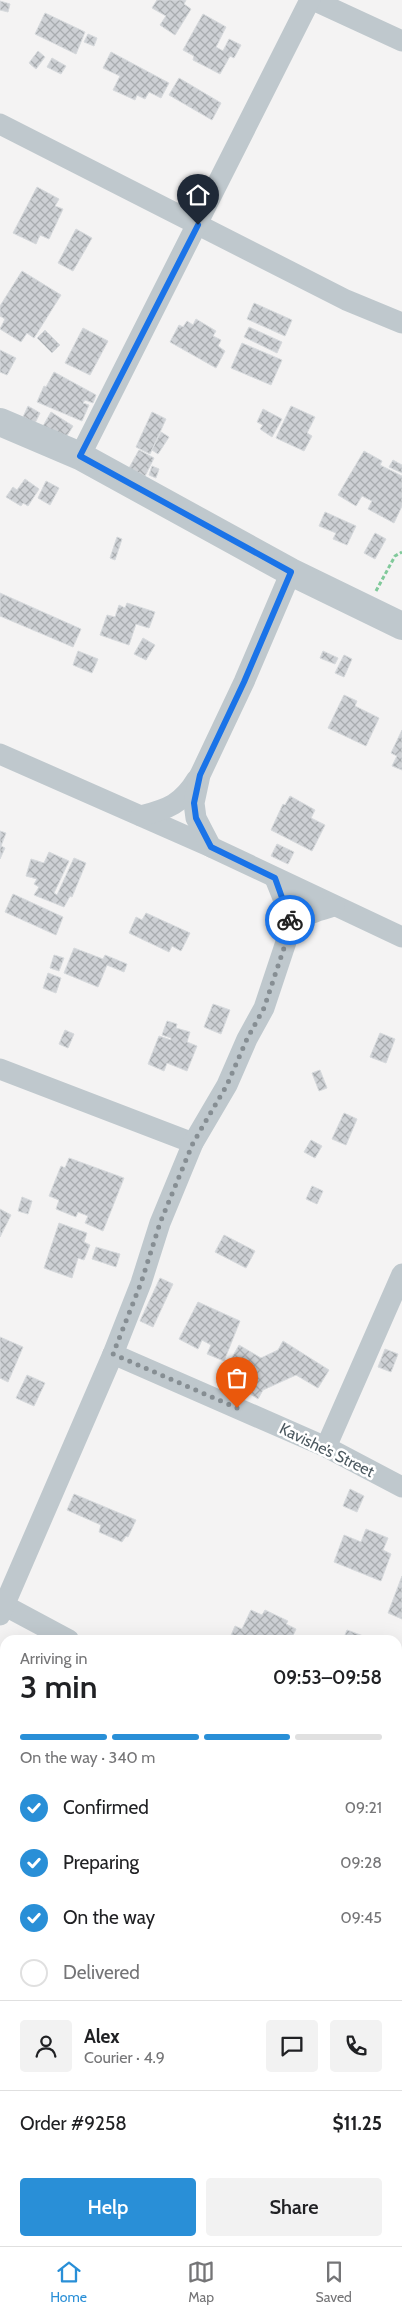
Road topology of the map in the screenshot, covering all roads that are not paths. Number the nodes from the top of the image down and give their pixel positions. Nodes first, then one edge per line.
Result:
1 (312, 0) edge
2 (402, 41) edge
3 (0, 124) edge
4 (198, 225) junction
5 (402, 323) edge
6 (0, 422) edge
7 (80, 456) junction
8 (291, 572) junction
9 (402, 626) edge
10 (0, 754) edge
11 (200, 775) junction
12 (141, 816) junction
13 (211, 847) junction
14 (275, 878) junction
15 (334, 906) junction
16 (291, 927) junction
17 (402, 937) edge
18 (0, 1069) edge
19 (193, 1143) junction
20 (402, 1274) edge
21 (113, 1354) junction
22 (326, 1447) junction
23 (402, 1487) edge
24 (1, 1608) edge
25 (58, 1635) edge

1 - 2 street
1 - 4 street
3 - 4 street
4 - 5 street
4 - 7 street
6 - 7 street
7 - 8 street
8 - 9 street
8 - 11 street
10 - 12 street
11 - 12 street
11 - 13 street
12 - 13 street
13 - 14 street
14 - 15 street
14 - 16 street
15 - 16 street
15 - 17 street
16 - 19 street
18 - 19 street
19 - 21 street
20 - 22 street
21 - 22 street, Kavishe’s Street
21 - 24 street
22 - 23 street, Kavishe’s Street
24 - 25 street

